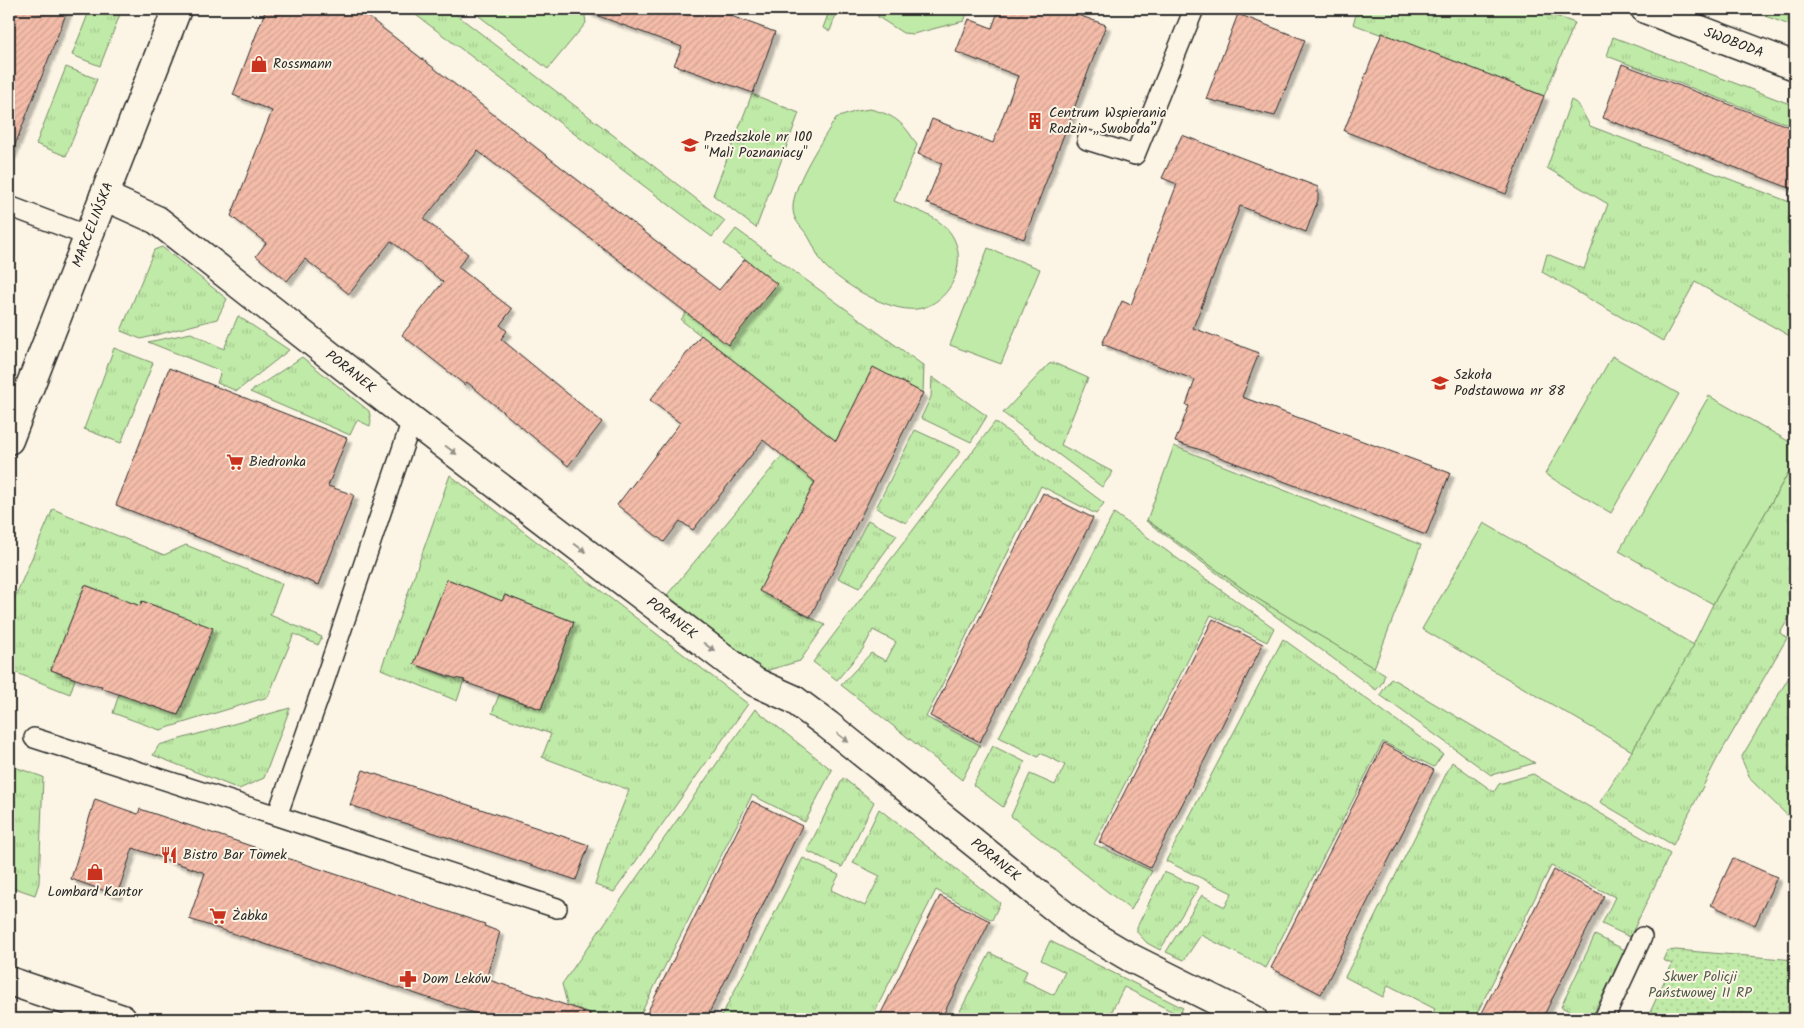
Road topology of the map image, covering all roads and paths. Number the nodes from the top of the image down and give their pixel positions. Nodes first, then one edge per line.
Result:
1 (178, 9) edge
2 (1194, 9) edge
3 (1656, 11) edge
4 (1795, 66) edge
5 (1087, 140) dead end
6 (104, 196) junction
7 (9, 206) edge
8 (88, 236) junction
9 (412, 420) junction
10 (9, 440) edge
11 (34, 738) dead end
12 (278, 816) junction
13 (557, 908) dead end
14 (1642, 938) dead end
15 (9, 981) edge
16 (122, 1019) edge
17 (1252, 1019) edge
18 (1604, 1019) edge

1 - 6 street, MARCELIŃSKA
2 - 5 lane
3 - 4 street, SWOBODA
6 - 8 street, MARCELIŃSKA
6 - 9 street, PORANEK
7 - 8 lane
8 - 10 street, MARCELIŃSKA
9 - 12 lane
9 -> 17 street, PORANEK
11 - 12 lane
12 - 13 lane
14 - 18 lane
15 - 16 street

